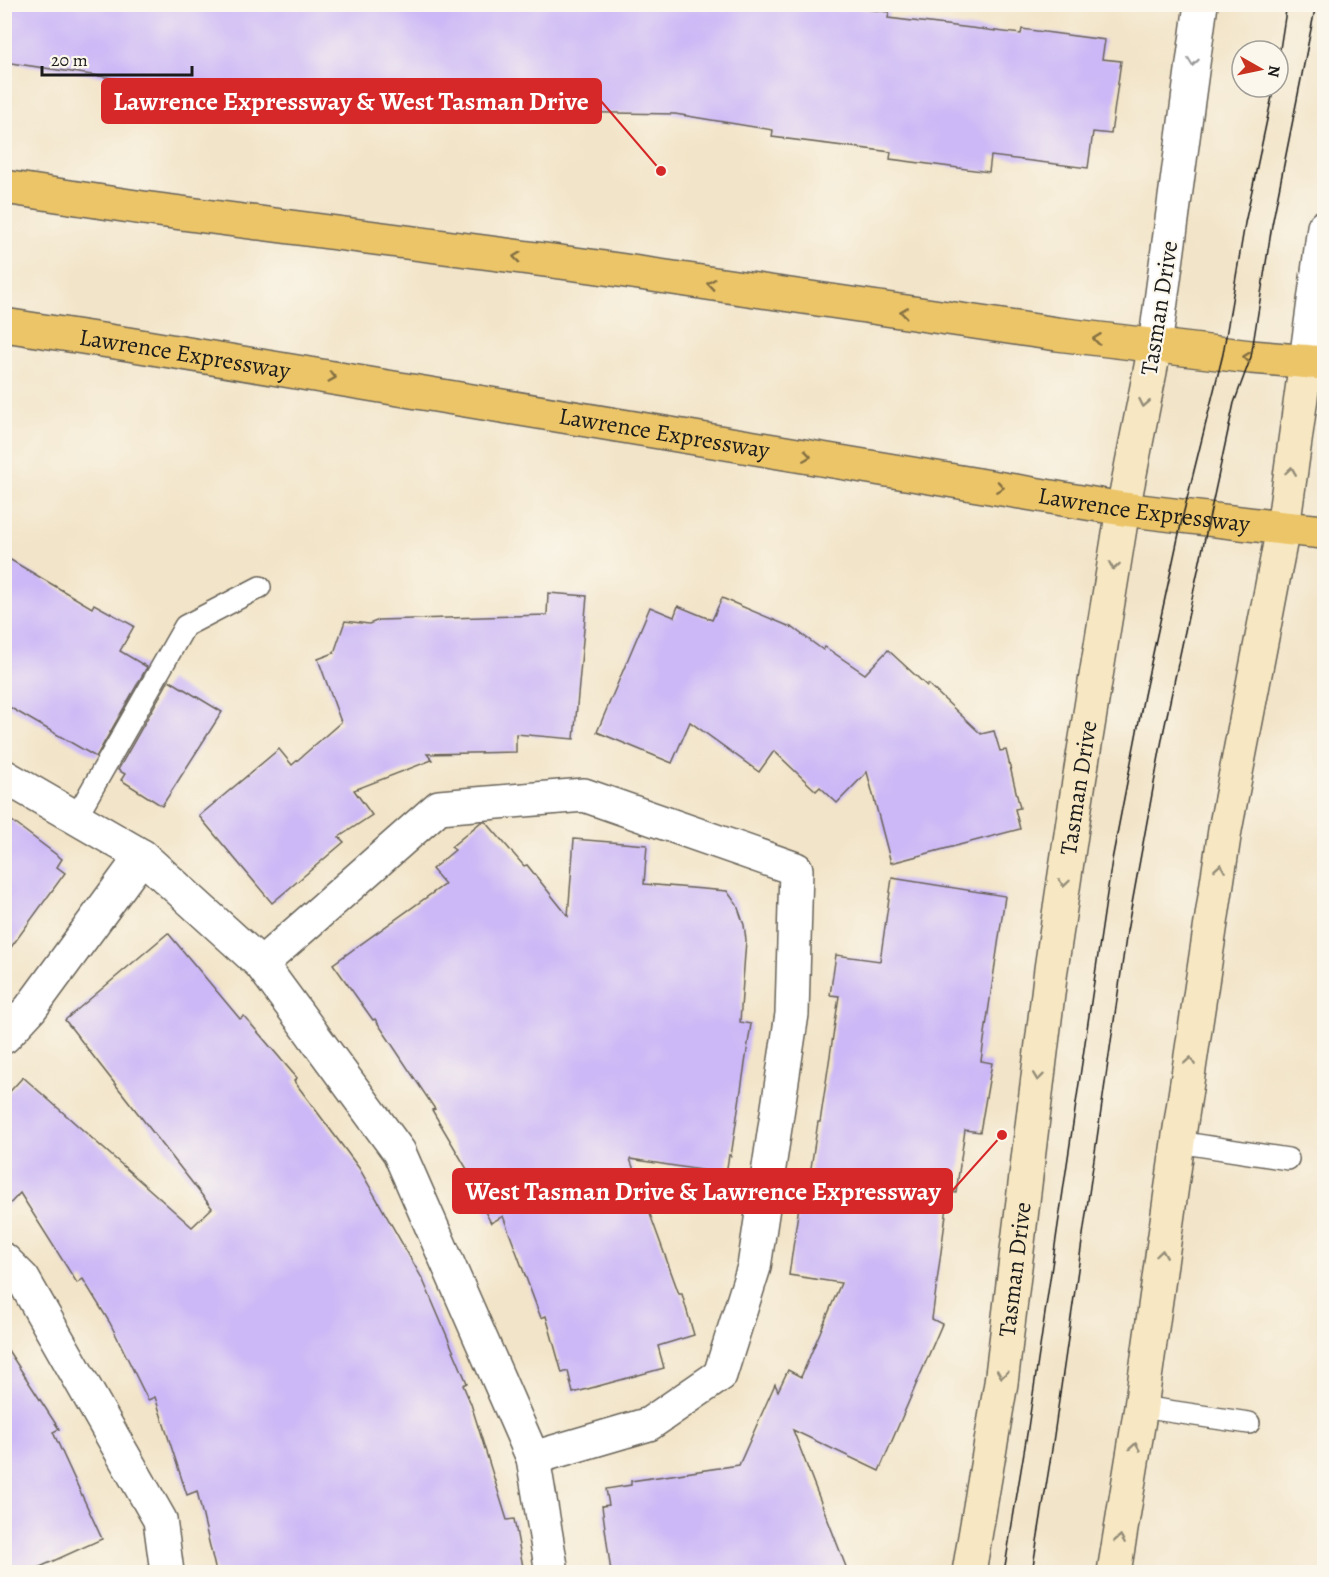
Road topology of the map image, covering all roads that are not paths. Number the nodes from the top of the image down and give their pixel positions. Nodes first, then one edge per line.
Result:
1 (1201, 4) edge
2 (4, 187) edge
3 (1324, 227) edge
4 (4, 325) edge
5 (1155, 346) junction
6 (1315, 362) edge
7 (1123, 509) junction
8 (1282, 528) junction
9 (1324, 532) edge
10 (260, 587) dead end
11 (4, 776) edge
12 (76, 817) junction
13 (142, 856) junction
14 (261, 964) junction
15 (4, 1037) edge
16 (1178, 1142) junction
17 (1288, 1159) dead end
18 (4, 1260) edge
19 (1141, 1407) junction
20 (1249, 1423) dead end
21 (533, 1458) junction
22 (167, 1572) edge
23 (552, 1572) edge
24 (969, 1572) edge
25 (1114, 1572) edge

1 -> 5 street, Tasman Drive
5 -> 2 highway
3 - 6 street
4 -> 7 highway, Lawrence Expressway
6 -> 5 highway
5 -> 7 main road, Tasman Drive
8 -> 6 main road
7 - 8 highway, Lawrence Expressway
7 -> 24 main road, Tasman Drive
8 - 9 highway, Lawrence Expressway
16 -> 8 main road
10 - 12 lane
11 - 12 street
12 - 13 street
13 - 14 street
13 - 15 street
14 - 21 street
14 - 21 street
16 - 17 lane
19 -> 16 main road
18 - 22 street
19 - 20 lane
25 -> 19 main road
21 - 23 street

